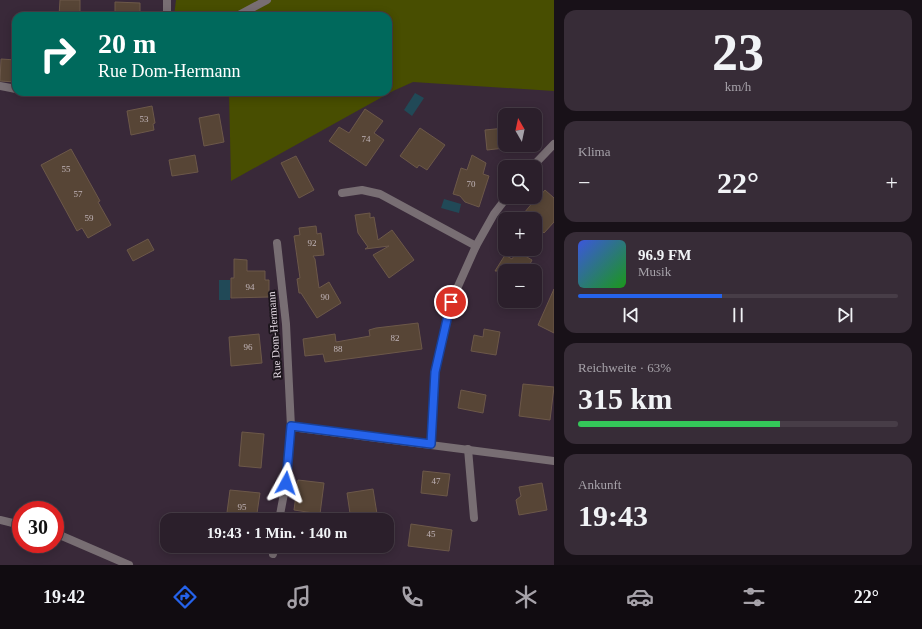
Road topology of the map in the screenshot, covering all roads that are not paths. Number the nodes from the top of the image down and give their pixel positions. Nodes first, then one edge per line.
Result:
1 (167, 0) edge
2 (267, 0) edge
3 (167, 12) edge
4 (244, 12) edge
5 (0, 86) edge
6 (12, 88) edge
7 (554, 144) edge
8 (539, 160) edge
9 (342, 193) dead end
10 (502, 204) edge
11 (277, 243) dead end
12 (476, 246) junction
13 (291, 426) junction
14 (431, 444) junction
15 (468, 449) junction
16 (554, 461) edge
17 (280, 513) edge
18 (474, 518) dead end
19 (0, 520) edge
20 (12, 522) edge
21 (64, 537) edge
22 (129, 565) edge

1 - 3 street
2 - 4 street
5 - 6 street
7 - 8 street
9 - 12 street
10 - 12 street
11 - 13 street, Rue Dom-Hermann
12 - 14 street
13 - 14 street
13 - 17 street, Rue Dom-Hermann
14 - 15 street
15 - 16 street
15 - 18 street
19 - 20 street
21 - 22 street

